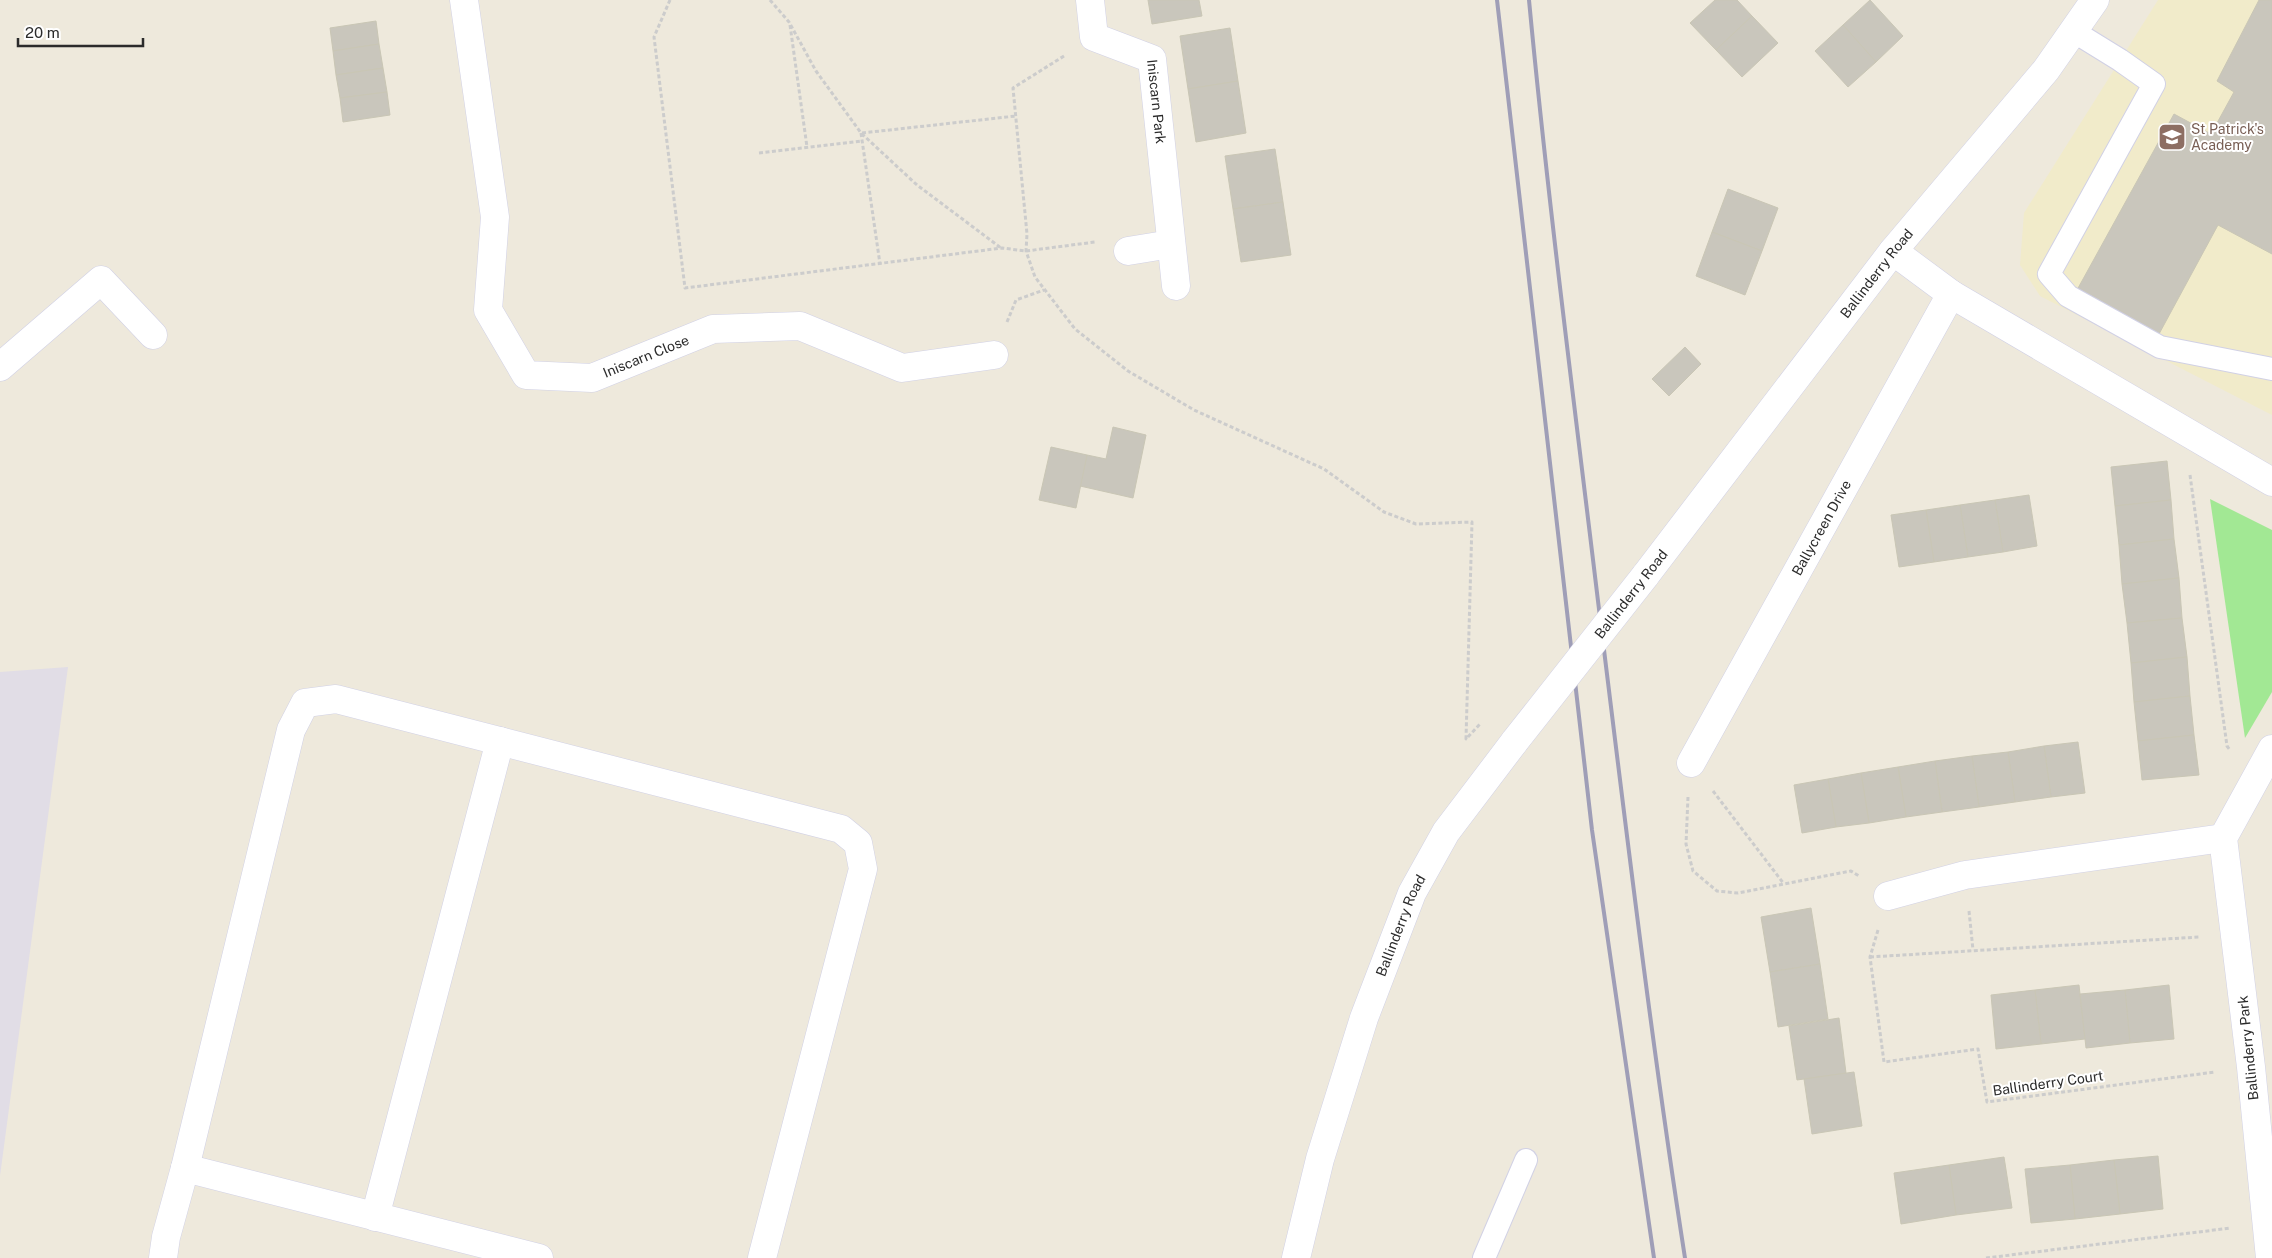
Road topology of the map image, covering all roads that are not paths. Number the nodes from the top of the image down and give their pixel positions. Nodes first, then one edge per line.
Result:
1 (464, 0) edge
2 (1090, 0) edge
3 (2095, 0) edge
4 (2073, 31) junction
5 (1171, 244) junction
6 (1128, 251) road end
7 (1893, 251) junction
8 (1176, 286) dead end
9 (1951, 294) junction
10 (153, 335) dead end
11 (994, 355) road end
12 (0, 367) edge
13 (2272, 369) edge
14 (2272, 482) edge
15 (500, 741) junction
16 (2272, 749) edge
17 (1691, 763) road end
18 (2223, 838) junction
19 (1888, 896) road end
20 (1526, 1160) dead end
21 (185, 1168) junction
22 (376, 1216) junction
23 (163, 1258) edge
24 (539, 1258) edge
25 (762, 1258) edge
26 (1296, 1258) edge
27 (1484, 1258) edge
28 (2270, 1258) edge

1 - 11 street, Iniscarn Close
2 - 5 street, Iniscarn Park
3 - 4 street, Ballinderry Road
4 - 7 street, Ballinderry Road
4 - 13 lane
5 - 6 street
5 - 8 street, Iniscarn Park
7 - 9 street
7 - 26 street, Ballinderry Road, bridge
9 - 14 street
9 - 17 street, Ballycreen Drive
10 - 12 street
15 - 21 street
15 - 22 street
15 - 25 street
16 - 18 street
18 - 19 street
18 - 28 street, Ballinderry Park
20 - 27 lane
21 - 22 street
21 - 23 street
22 - 24 street

